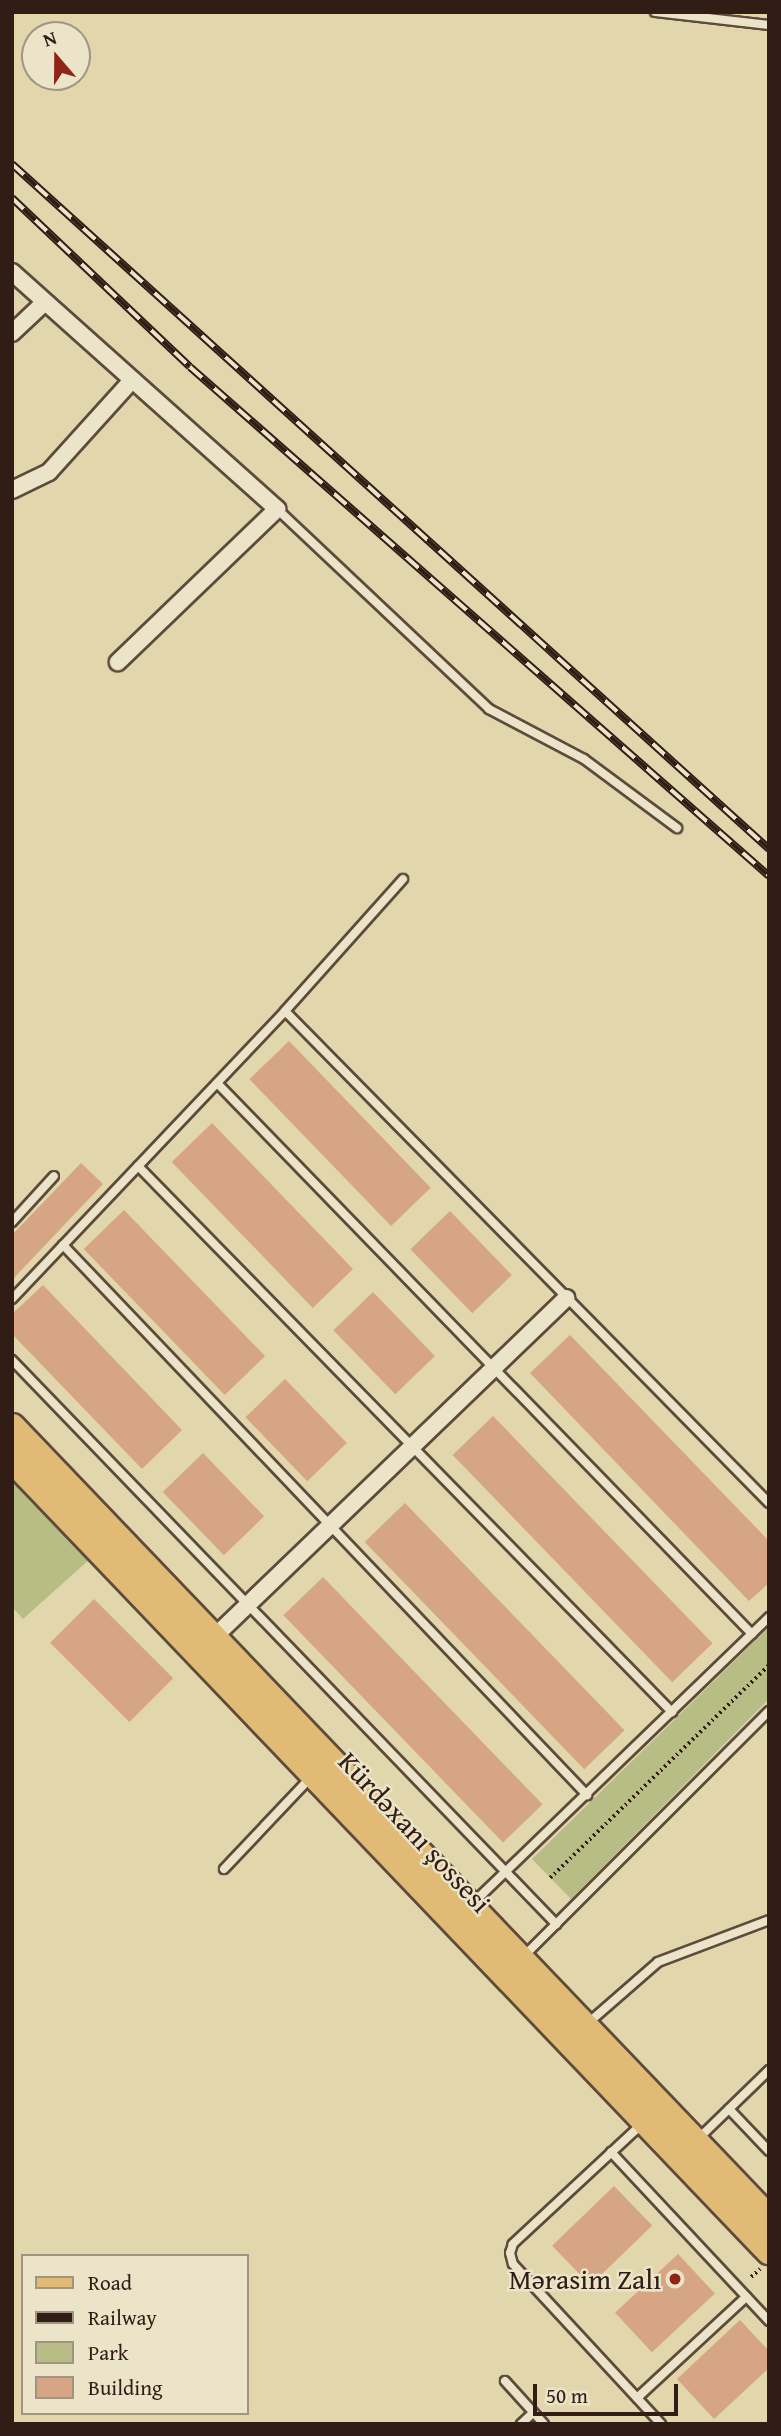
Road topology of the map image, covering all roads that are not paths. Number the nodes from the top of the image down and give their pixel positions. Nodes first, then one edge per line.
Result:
1 (655, 12) edge
2 (769, 24) edge
3 (12, 272) edge
4 (45, 302) junction
5 (12, 333) edge
6 (132, 380) junction
7 (12, 490) edge
8 (277, 509) junction
9 (118, 662) dead end
10 (677, 828) dead end
11 (403, 878) dead end
12 (285, 1011) junction
13 (217, 1083) junction
14 (138, 1166) junction
15 (54, 1176) dead end
16 (12, 1222) edge
17 (63, 1245) junction
18 (567, 1298) junction
19 (12, 1299) edge
20 (12, 1360) edge
21 (493, 1369) junction
22 (12, 1427) edge
23 (410, 1448) junction
24 (12, 1459) edge
25 (769, 1503) edge
26 (329, 1526) junction
27 (247, 1605) junction
28 (769, 1617) edge
29 (752, 1634) junction
30 (206, 1645) junction
31 (672, 1712) junction
32 (769, 1712) edge
33 (316, 1772) junction
34 (587, 1795) junction
35 (224, 1869) dead end
36 (506, 1873) junction
37 (470, 1906) junction
38 (769, 1920) edge
39 (556, 1924) junction
40 (521, 1959) junction
41 (584, 2026) junction
42 (769, 2070) edge
43 (729, 2109) junction
44 (646, 2121) junction
45 (695, 2142) junction
46 (769, 2151) edge
47 (611, 2152) junction
48 (769, 2219) edge
49 (769, 2251) edge
50 (746, 2297) junction
51 (769, 2321) edge
52 (505, 2381) dead end
53 (637, 2398) junction
54 (533, 2413) junction
55 (521, 2424) edge
56 (544, 2424) edge
57 (661, 2424) edge

1 - 2 lane
3 - 4 street
4 - 5 street
4 - 6 street
6 - 7 street
6 - 8 street
8 - 9 street
8 - 10 lane
11 - 12 lane
12 - 13 lane
12 - 18 lane
13 - 14 lane
13 - 21 lane
14 - 17 lane
14 - 23 lane
15 - 16 lane
17 - 19 lane
17 - 26 lane
18 - 21 street
18 - 25 lane
20 - 27 lane
21 - 23 street
21 - 29 lane
22 - 30 main road, Kürdəxanı şossesi
23 - 26 street
23 - 31 lane
24 - 30 main road, Kürdəxanı şossesi
26 - 27 street
26 - 34 lane
27 - 30 street
27 - 36 lane
28 - 29 lane
29 - 31 lane
30 - 33 main road, Kürdəxanı şossesi
30 - 37 main road, Kürdəxanı şossesi
31 - 34 lane
32 - 39 lane
33 - 35 lane
33 - 44 main road, Kürdəxanı şossesi
34 - 36 lane
36 - 37 lane
36 - 39 lane
37 - 40 main road, Kürdəxanı şossesi
38 - 41 lane
39 - 40 lane
40 - 41 main road, Kürdəxanı şossesi
41 - 45 main road, Kürdəxanı şossesi
42 - 43 lane
43 - 45 lane
43 - 46 lane
44 - 47 lane
44 - 49 main road, Kürdəxanı şossesi
45 - 48 main road, Kürdəxanı şossesi
47 - 50 lane
47 - 53 lane
50 - 51 lane
50 - 53 lane
52 - 54 lane
53 - 57 lane
54 - 55 lane
54 - 56 lane

